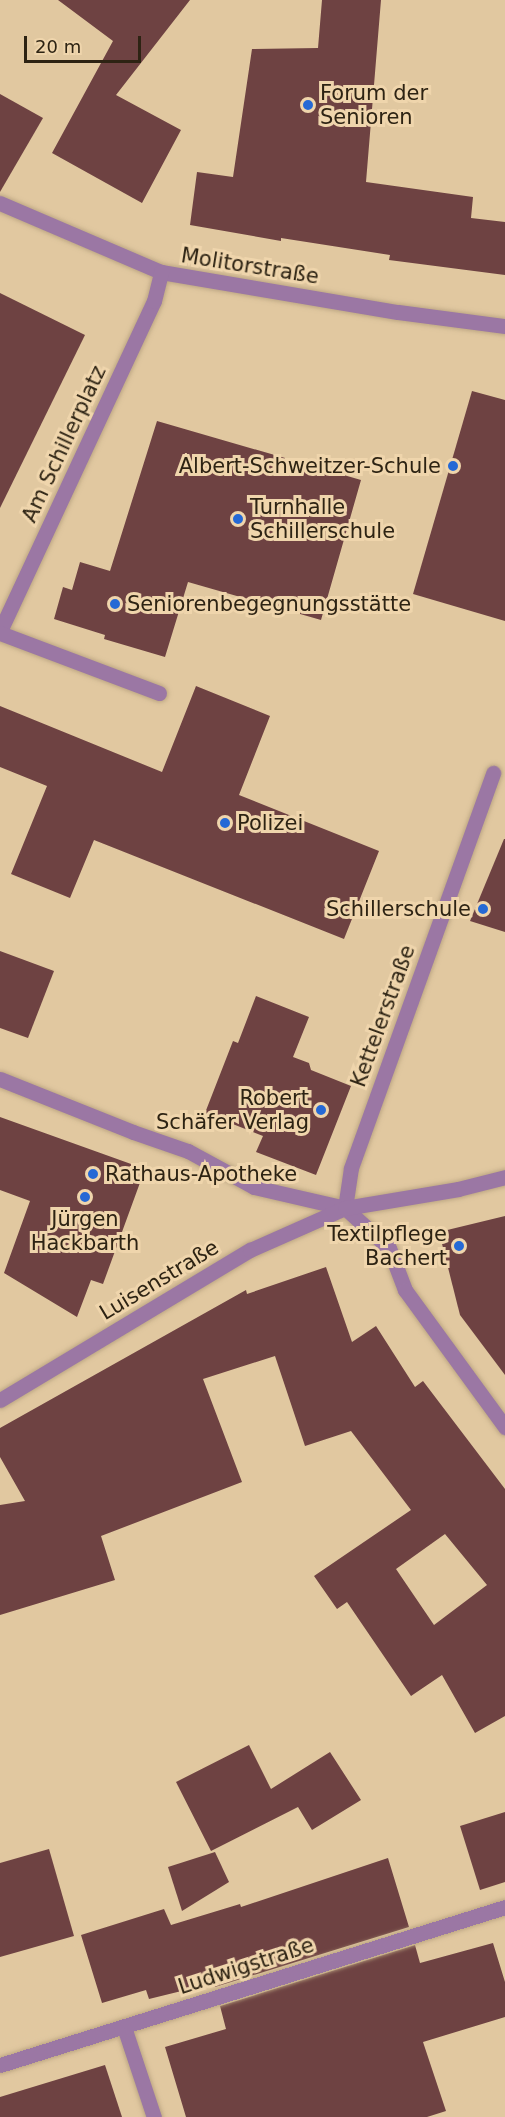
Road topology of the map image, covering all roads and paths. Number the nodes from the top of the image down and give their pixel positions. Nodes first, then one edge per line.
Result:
1 (0, 204) edge
2 (161, 272) junction
3 (505, 326) edge
4 (0, 632) edge
5 (159, 693) dead end
6 (493, 773) dead end
7 (0, 1079) edge
8 (505, 1177) edge
9 (345, 1208) junction
10 (0, 1400) edge
11 (505, 1427) edge
12 (505, 1907) edge
13 (124, 2027) junction
14 (0, 2065) edge
15 (154, 2117) edge

1 - 2 street, Molitorstraße
2 - 3 street, Molitorstraße
2 - 4 street, Am Schillerplatz
4 - 5 street, Am Schillerplatz
6 - 9 street, Kettelerstraße
7 - 9 street
8 - 9 street
9 - 10 street, Luisenstraße
9 - 11 street
12 - 13 street, Ludwigstraße
13 - 14 street, Ludwigstraße
13 - 15 street

